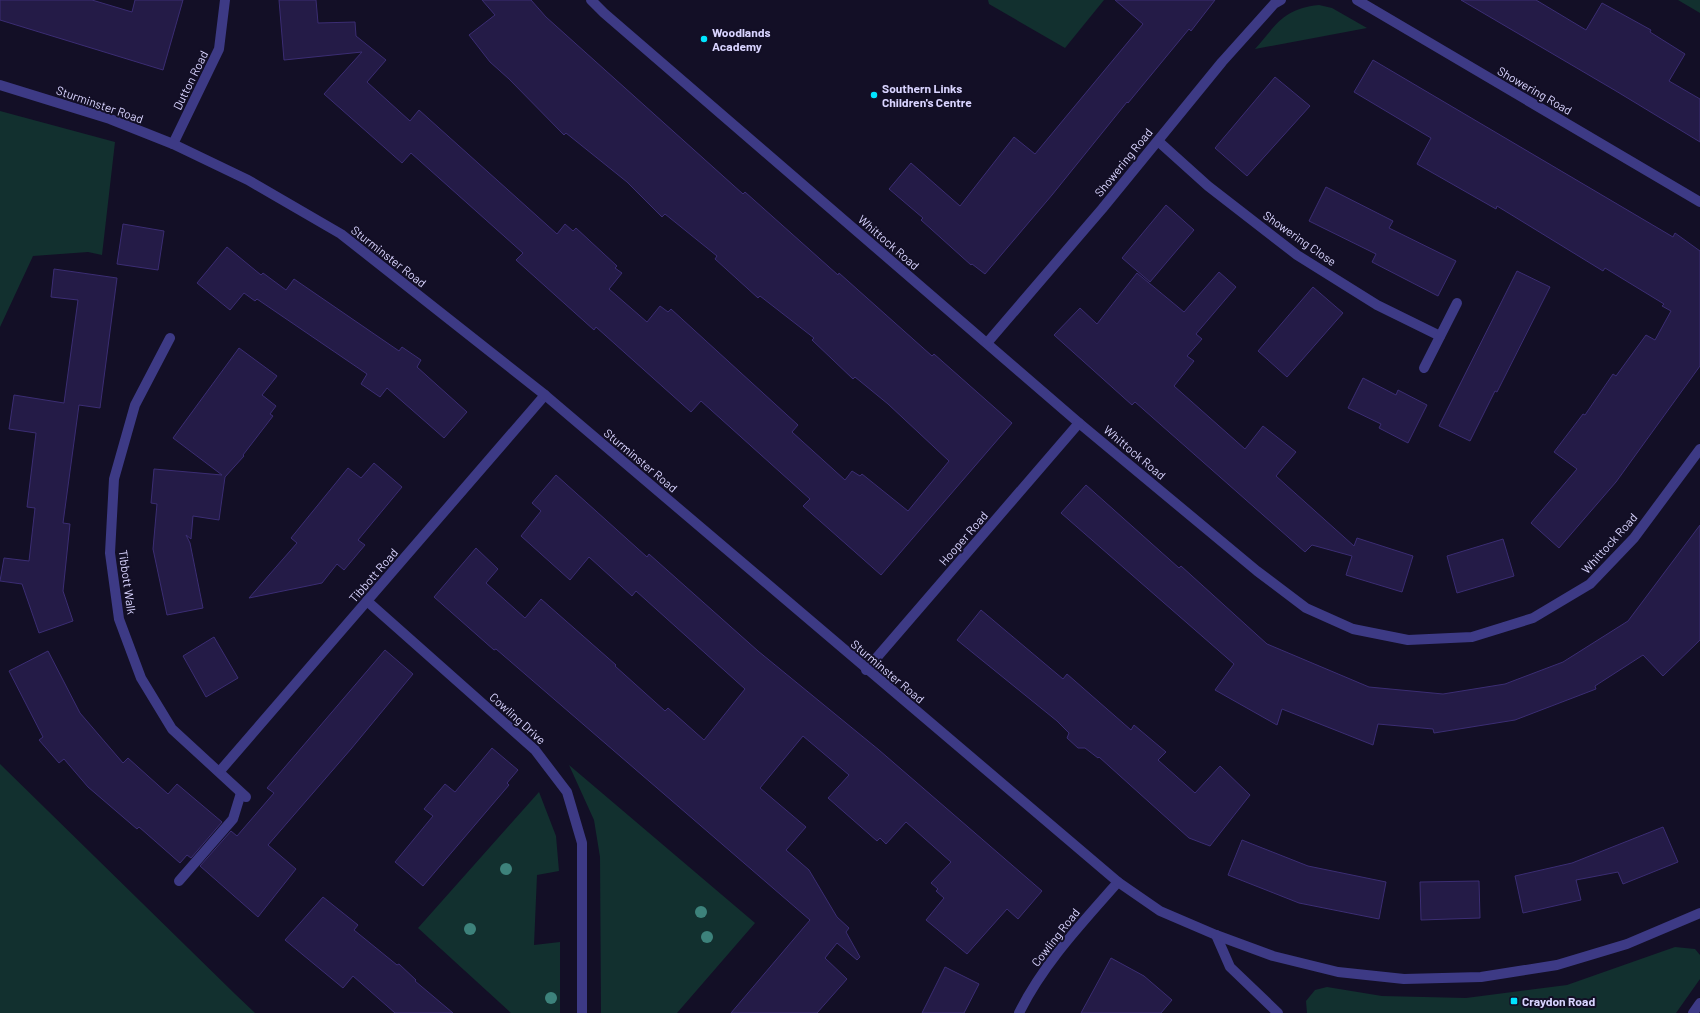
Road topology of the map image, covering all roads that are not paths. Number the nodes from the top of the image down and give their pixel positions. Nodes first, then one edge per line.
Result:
1 (225, 0) edge
2 (591, 0) edge
3 (1281, 0) edge
4 (1357, 0) edge
5 (0, 85) edge
6 (1158, 141) junction
7 (173, 144) junction
8 (1700, 202) edge
9 (1457, 303) dead end
10 (1440, 336) junction
11 (170, 338) dead end
12 (987, 343) junction
13 (1424, 368) dead end
14 (544, 395) junction
15 (1079, 423) junction
16 (1700, 449) edge
17 (367, 601) junction
18 (866, 670) junction
19 (220, 771) junction
20 (178, 881) dead end
21 (1118, 882) junction
22 (1700, 913) edge
23 (1216, 935) junction
24 (1700, 1003) edge
25 (582, 1013) edge
26 (1019, 1013) edge
27 (1278, 1013) edge
28 (1693, 1013) edge

1 - 7 street, Dutton Road
2 - 12 street, Whittock Road
3 - 6 street, Showering Road
4 - 8 street, Showering Road
5 - 7 street, Sturminster Road
6 - 10 street, Showering Close
6 - 12 street, Showering Road
7 - 14 street, Sturminster Road
9 - 10 street
10 - 13 street
11 - 19 street, Tibbott Walk
12 - 15 street, Whittock Road
14 - 17 street, Tibbott Road
14 - 18 street, Sturminster Road
15 - 16 street, Whittock Road
15 - 18 street, Hooper Road
17 - 19 street, Tibbott Road
17 - 25 street, Cowling Drive
18 - 21 street, Sturminster Road
19 - 20 street, Tibbott Walk
21 - 23 street, Sturminster Road
21 - 26 street, Cowling Road
22 - 23 street
23 - 27 street
24 - 28 street

